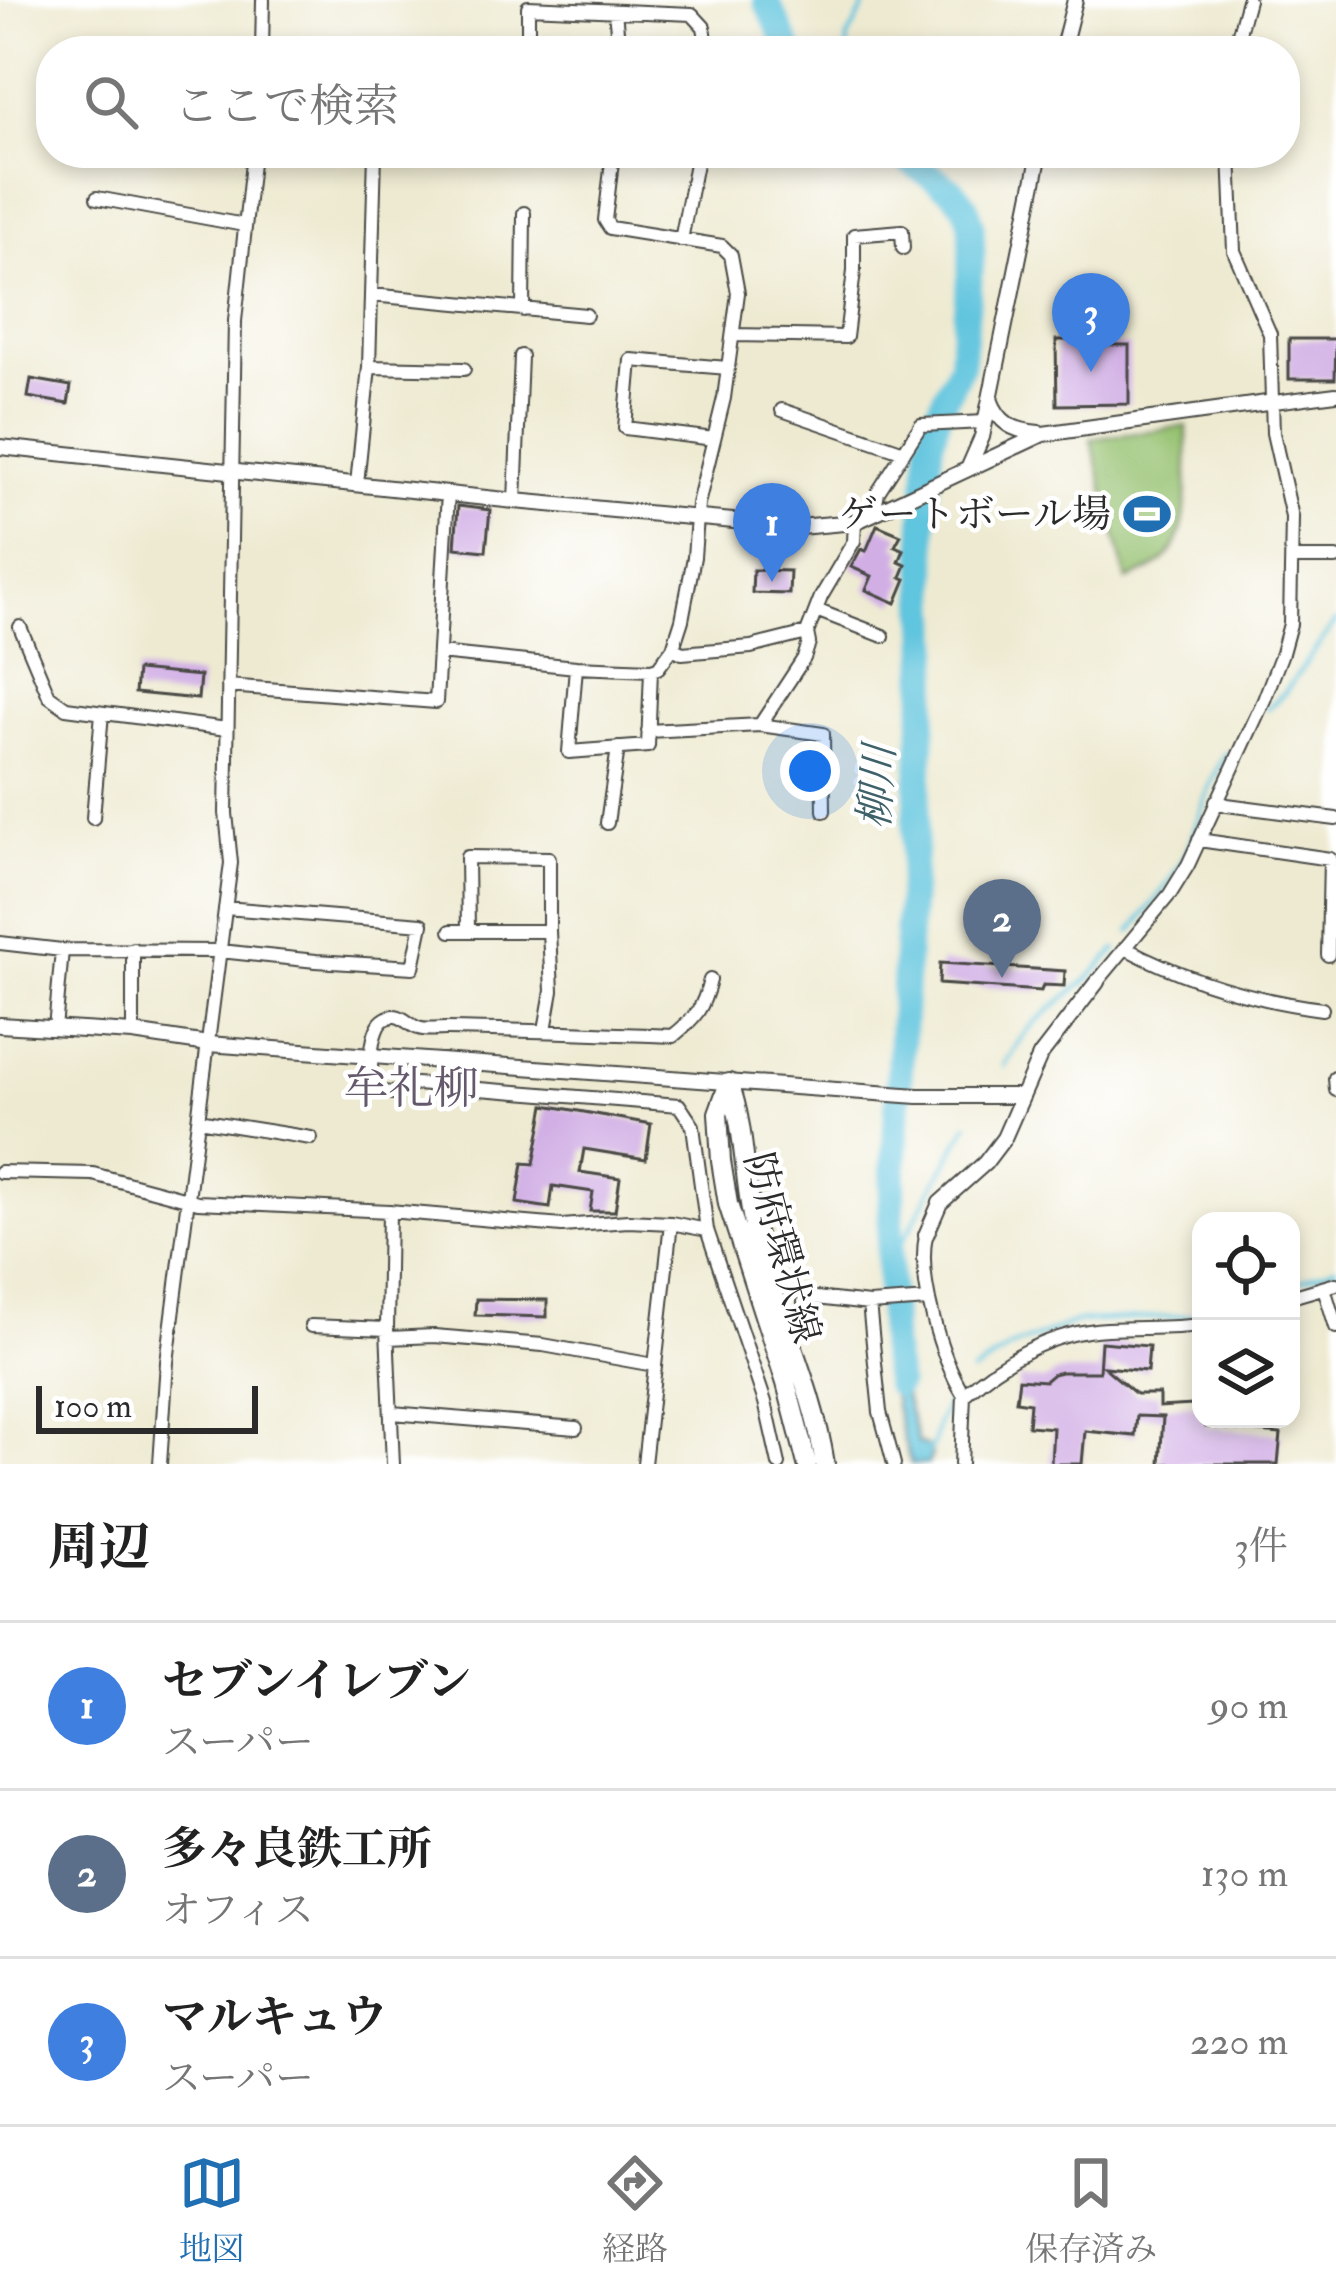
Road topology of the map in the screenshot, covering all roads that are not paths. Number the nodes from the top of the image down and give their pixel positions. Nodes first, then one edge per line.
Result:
1 (262, 0) edge
2 (1075, 0) edge
3 (1248, 0) edge
4 (557, 4) edge
5 (673, 6) edge
6 (615, 11) junction
7 (262, 36) edge
8 (528, 36) edge
9 (618, 36) edge
10 (706, 36) edge
11 (1066, 36) edge
12 (1238, 36) edge
13 (252, 168) edge
14 (375, 168) edge
15 (612, 168) edge
16 (695, 168) edge
17 (1037, 168) edge
18 (1231, 168) edge
19 (97, 198) dead end
20 (524, 213) dead end
21 (244, 225) junction
22 (681, 240) junction
23 (903, 248) dead end
24 (371, 295) junction
25 (523, 310) junction
26 (586, 315) dead end
27 (733, 335) junction
28 (521, 356) dead end
29 (370, 367) junction
30 (728, 368) junction
31 (464, 369) dead end
32 (1336, 394) edge
33 (990, 399) junction
34 (1274, 402) junction
35 (782, 410) dead end
36 (985, 422) junction
37 (1043, 434) junction
38 (714, 439) junction
39 (0, 447) edge
40 (904, 452) junction
41 (968, 469) junction
42 (231, 472) junction
43 (357, 484) junction
44 (448, 493) junction
45 (514, 501) junction
46 (874, 512) junction
47 (696, 517) junction
48 (855, 521) junction
49 (1336, 558) edge
50 (1292, 559) junction
51 (816, 610) junction
52 (20, 627) dead end
53 (807, 633) junction
54 (883, 636) dead end
55 (673, 648) junction
56 (439, 653) junction
57 (576, 667) junction
58 (651, 670) junction
59 (228, 686) junction
60 (102, 712) junction
61 (760, 725) junction
62 (227, 729) junction
63 (648, 731) junction
64 (618, 748) junction
65 (1216, 801) junction
66 (824, 811) dead end
67 (93, 818) dead end
68 (1336, 819) edge
69 (607, 823) dead end
70 (1199, 840) junction
71 (225, 908) junction
72 (1332, 915) edge
73 (451, 931) dead end
74 (467, 931) junction
75 (549, 931) junction
76 (0, 944) edge
77 (1125, 948) junction
78 (62, 950) junction
79 (134, 950) junction
80 (220, 951) junction
81 (1328, 955) dead end
82 (710, 980) dead end
83 (1097, 982) joint
84 (1322, 1010) dead end
85 (0, 1025) edge
86 (55, 1029) junction
87 (545, 1030) junction
88 (133, 1033) junction
89 (208, 1044) junction
90 (373, 1056) junction
91 (1335, 1078) edge
92 (729, 1083) junction
93 (1336, 1090) edge
94 (1022, 1096) junction
95 (198, 1120) junction
96 (310, 1138) dead end
97 (0, 1172) edge
98 (187, 1199) junction
99 (389, 1211) junction
100 (670, 1223) junction
101 (707, 1230) junction
102 (926, 1235) joint
103 (1330, 1287) edge
104 (1300, 1295) edge
105 (929, 1300) junction
106 (803, 1302) dead end
107 (872, 1303) junction
108 (310, 1326) dead end
109 (1192, 1326) edge
110 (1336, 1328) edge
111 (387, 1334) junction
112 (654, 1365) junction
113 (964, 1395) junction
114 (392, 1413) junction
115 (576, 1428) dead end
116 (160, 1464) edge
117 (393, 1464) edge
118 (644, 1464) edge
119 (779, 1464) edge
120 (807, 1464) edge
121 (826, 1464) edge
122 (894, 1464) edge
123 (961, 1464) edge

1 - 7 street
2 - 11 street
3 - 12 street
4 - 6 street
4 - 8 street
5 - 6 street
5 - 10 street
6 - 9 street
13 - 21 street
14 - 24 street
15 - 22 street
16 - 22 street
17 - 33 street
18 - 34 street
19 - 21 street
20 - 25 street
21 - 42 street
22 - 27 street
23 - 27 street
24 - 25 street
24 - 29 street
25 - 26 street
27 - 30 street
28 - 45 street
29 - 31 street
29 - 43 street
30 - 38 street
30 - 38 street
32 - 34 street
33 - 36 street
33 - 37 street
34 - 37 street
34 - 50 street
35 - 40 street
36 - 40 street
36 - 41 street
37 - 41 street
38 - 47 street
39 - 42 street
40 - 46 street
41 - 46 street
42 - 43 street
42 - 59 street
43 - 44 street
44 - 45 street
44 - 56 street
45 - 47 street
46 - 48 street
47 - 48 street
47 - 55 street
48 - 51 street
49 - 50 street
50 - 65 street
51 - 53 street
51 - 54 street
52 - 60 street
53 - 55 street
53 - 61 street
55 - 58 street
56 - 57 street
56 - 59 street
57 - 58 street
57 - 64 street
58 - 63 street
59 - 62 street
60 - 62 street
60 - 67 street
61 - 63 street
61 - 66 street
62 - 71 street
63 - 64 street
64 - 69 street
65 - 68 street
65 - 70 street
70 - 72 street
70 - 77 street
71 - 80 street
71 - 80 street
72 - 81 street
73 - 74 street
74 - 75 street
74 - 75 street
75 - 87 street
76 - 78 street
77 - 83 street
77 - 84 street
78 - 79 street
78 - 86 street
79 - 80 street
79 - 88 street
80 - 89 street
82 - 87 street
83 - 94 street
85 - 86 street
86 - 88 street
87 - 90 street
88 - 89 street
89 - 90 street
89 - 95 street
90 - 92 street
90 - 101 street
91 - 93 street
92 - 94 street
92 - 120 main road, 防府環状線
92 - 121 main road, 防府環状線
94 - 102 street
95 - 96 street
95 - 98 street
97 - 98 street
98 - 99 street
98 - 116 street
99 - 100 street
99 - 111 street
100 - 101 street
100 - 112 street
101 - 119 street
102 - 105 street
103 - 104 street
103 - 110 street
105 - 107 street
105 - 113 street
106 - 107 street
107 - 122 street
108 - 111 street
109 - 113 street
111 - 112 street
111 - 114 street
112 - 118 street
113 - 123 street
114 - 115 street
114 - 117 street

